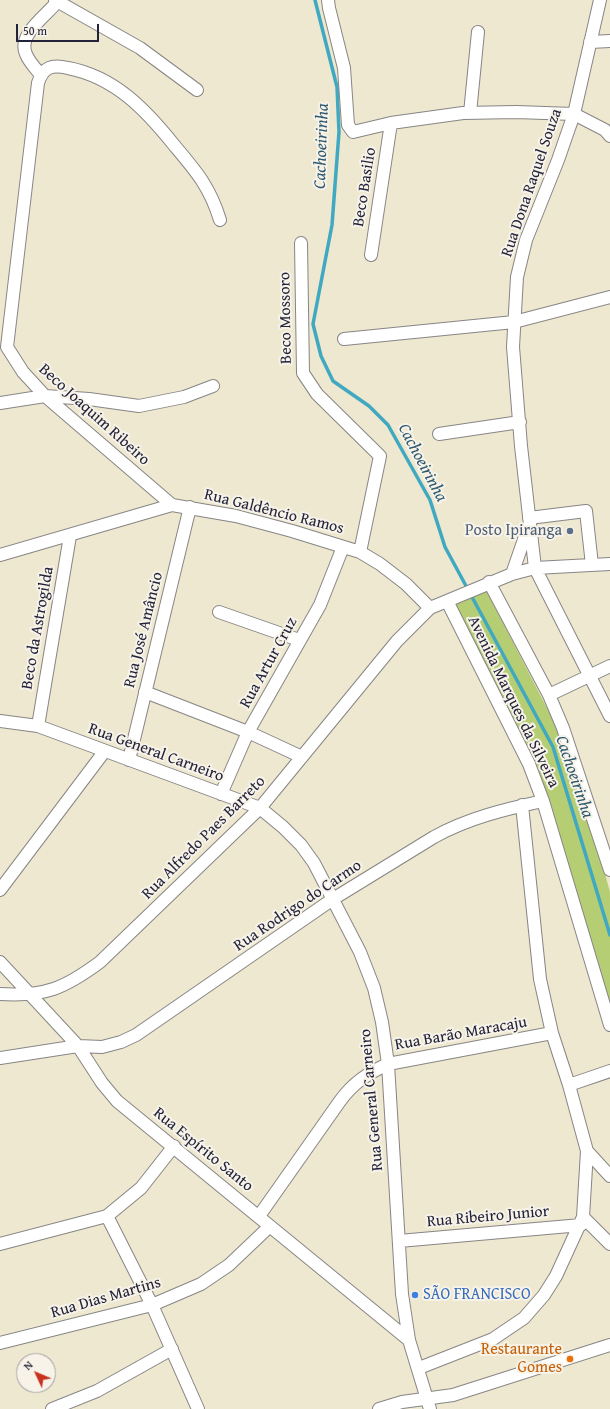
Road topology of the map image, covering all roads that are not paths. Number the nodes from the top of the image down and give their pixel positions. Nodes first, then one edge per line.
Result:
1 (328, 0) edge
2 (600, 0) edge
3 (56, 1) edge
4 (478, 32) dead end
5 (610, 41) edge
6 (590, 42) junction
7 (41, 75) junction
8 (196, 90) dead end
9 (470, 113) junction
10 (574, 114) junction
11 (391, 123) junction
12 (610, 136) edge
13 (220, 220) dead end
14 (301, 243) dead end
15 (371, 255) dead end
16 (610, 297) edge
17 (514, 322) junction
18 (344, 339) dead end
19 (213, 386) dead end
20 (45, 396) junction
21 (0, 403) edge
22 (520, 422) junction
23 (439, 434) dead end
24 (172, 505) junction
25 (190, 508) junction
26 (529, 520) junction
27 (70, 536) junction
28 (343, 547) junction
29 (360, 552) junction
30 (0, 555) edge
31 (610, 564) edge
32 (592, 565) junction
33 (535, 568) junction
34 (512, 574) junction
35 (484, 584) junction
36 (449, 600) junction
37 (430, 608) junction
38 (219, 612) dead end
39 (299, 640) junction
40 (610, 666) edge
41 (590, 676) junction
42 (145, 692) junction
43 (549, 695) junction
44 (610, 716) edge
45 (0, 721) edge
46 (38, 726) junction
47 (248, 732) junction
48 (104, 752) junction
49 (302, 757) junction
50 (129, 760) junction
51 (221, 794) junction
52 (544, 801) junction
53 (522, 805) junction
54 (260, 808) junction
55 (610, 830) edge
56 (598, 833) junction
57 (610, 870) edge
58 (0, 890) edge
59 (333, 899) junction
60 (0, 962) edge
61 (0, 994) edge
62 (31, 995) junction
63 (610, 1025) edge
64 (552, 1033) junction
65 (78, 1046) junction
66 (0, 1058) edge
67 (388, 1064) junction
68 (610, 1071) edge
69 (569, 1085) junction
70 (174, 1146) junction
71 (587, 1151) junction
72 (610, 1176) edge
73 (107, 1216) junction
74 (259, 1216) junction
75 (582, 1221) junction
76 (270, 1226) junction
77 (399, 1242) junction
78 (0, 1244) edge
79 (610, 1244) edge
80 (152, 1305) junction
81 (409, 1340) junction
82 (0, 1343) edge
83 (610, 1345) edge
84 (172, 1349) junction
85 (419, 1368) junction
86 (429, 1404) edge
87 (52, 1409) edge
88 (198, 1409) edge
89 (378, 1409) edge

1 - 11 street
2 - 6 street, Rua Dona Raquel Souza
3 - 7 street
3 - 8 street
4 - 9 street
5 - 6 street
6 - 10 street, Rua Dona Raquel Souza
7 - 13 street
7 - 20 street, Beco Joaquim Ribeiro
9 - 10 street
9 - 11 street
10 - 12 street
10 - 17 street, Rua Dona Raquel Souza
11 - 15 street, Beco Basilio
14 - 29 street, Beco Mossoro
16 - 17 street
17 - 18 street
17 - 22 street, Rua Dona Raquel Souza
19 - 20 street
20 - 21 street
20 - 24 street, Beco Joaquim Ribeiro
22 - 23 street
22 - 26 street, Rua Dona Raquel Souza
24 - 25 street, Rua Galdêncio Ramos
24 - 27 street, Rua Galdêncio Ramos
25 - 28 street, Rua Galdêncio Ramos
25 - 42 street, Rua José Amâncio
26 - 32 street
26 - 33 street, Rua Dona Raquel Souza
26 - 34 street, Rua Dona Raquel Souza
27 - 30 street, Rua Galdêncio Ramos
27 - 46 street, Beco da Astrogilda
28 - 29 street, Rua Galdêncio Ramos
28 - 39 street, Rua Artur Cruz
29 - 37 street, Rua Galdêncio Ramos
31 - 32 street, Rua Alfredo Paes Barreto
32 - 33 street, Rua Alfredo Paes Barreto
33 - 34 street, Rua Alfredo Paes Barreto
33 - 41 street
34 - 35 street, Rua Alfredo Paes Barreto
35 - 36 street, Rua Alfredo Paes Barreto
35 - 43 street, Avenida Marques da Silveira
36 - 37 street, Rua Alfredo Paes Barreto
36 - 52 street, Avenida Marques da Silveira
37 - 49 street, Rua Alfredo Paes Barreto
38 - 39 street
39 - 47 street, Rua Artur Cruz
40 - 41 street
41 - 43 street
41 - 44 street
42 - 47 street
42 - 50 street, Rua José Amâncio
43 - 56 street, Avenida Marques da Silveira
45 - 46 street, Rua General Carneiro
46 - 48 street, Rua General Carneiro
47 - 49 street
47 - 51 street, Rua Artur Cruz
48 - 50 street, Rua General Carneiro
48 - 58 street
49 - 54 street, Rua Alfredo Paes Barreto
50 - 51 street, Rua General Carneiro
51 - 54 street, Rua General Carneiro
52 - 53 street, Rua Rodrigo do Carmo
52 - 63 street, Avenida Marques da Silveira
53 - 59 street, Rua Rodrigo do Carmo
53 - 64 street
54 - 59 street, Rua General Carneiro
54 - 62 street, Rua Alfredo Paes Barreto
55 - 56 street
56 - 57 street, Avenida Marques da Silveira
59 - 65 street, Rua Rodrigo do Carmo
59 - 67 street, Rua General Carneiro
60 - 62 street, Rua Espírito Santo
61 - 62 street, Rua Alfredo Paes Barreto
62 - 65 street, Rua Espírito Santo
64 - 67 street, Rua Barão Maracaju
64 - 69 street
65 - 66 street, Rua Rodrigo do Carmo
65 - 70 street, Rua Espírito Santo
67 - 74 street, Rua Barão Maracaju
67 - 77 street, Rua General Carneiro
68 - 69 street
69 - 71 street
70 - 73 street
70 - 74 street, Rua Espírito Santo
71 - 72 street
71 - 75 street
73 - 78 street
73 - 80 street
74 - 76 street, Rua Espírito Santo
75 - 77 street, Rua Ribeiro Junior
75 - 79 street
75 - 85 street
76 - 80 street, Rua Dias Martins
76 - 81 street, Rua Espírito Santo
77 - 81 street, Rua General Carneiro
80 - 82 street, Rua Dias Martins
80 - 84 street
81 - 85 street, Rua General Carneiro
83 - 86 street
84 - 87 street
84 - 88 street
85 - 86 street, Rua General Carneiro
86 - 89 street

